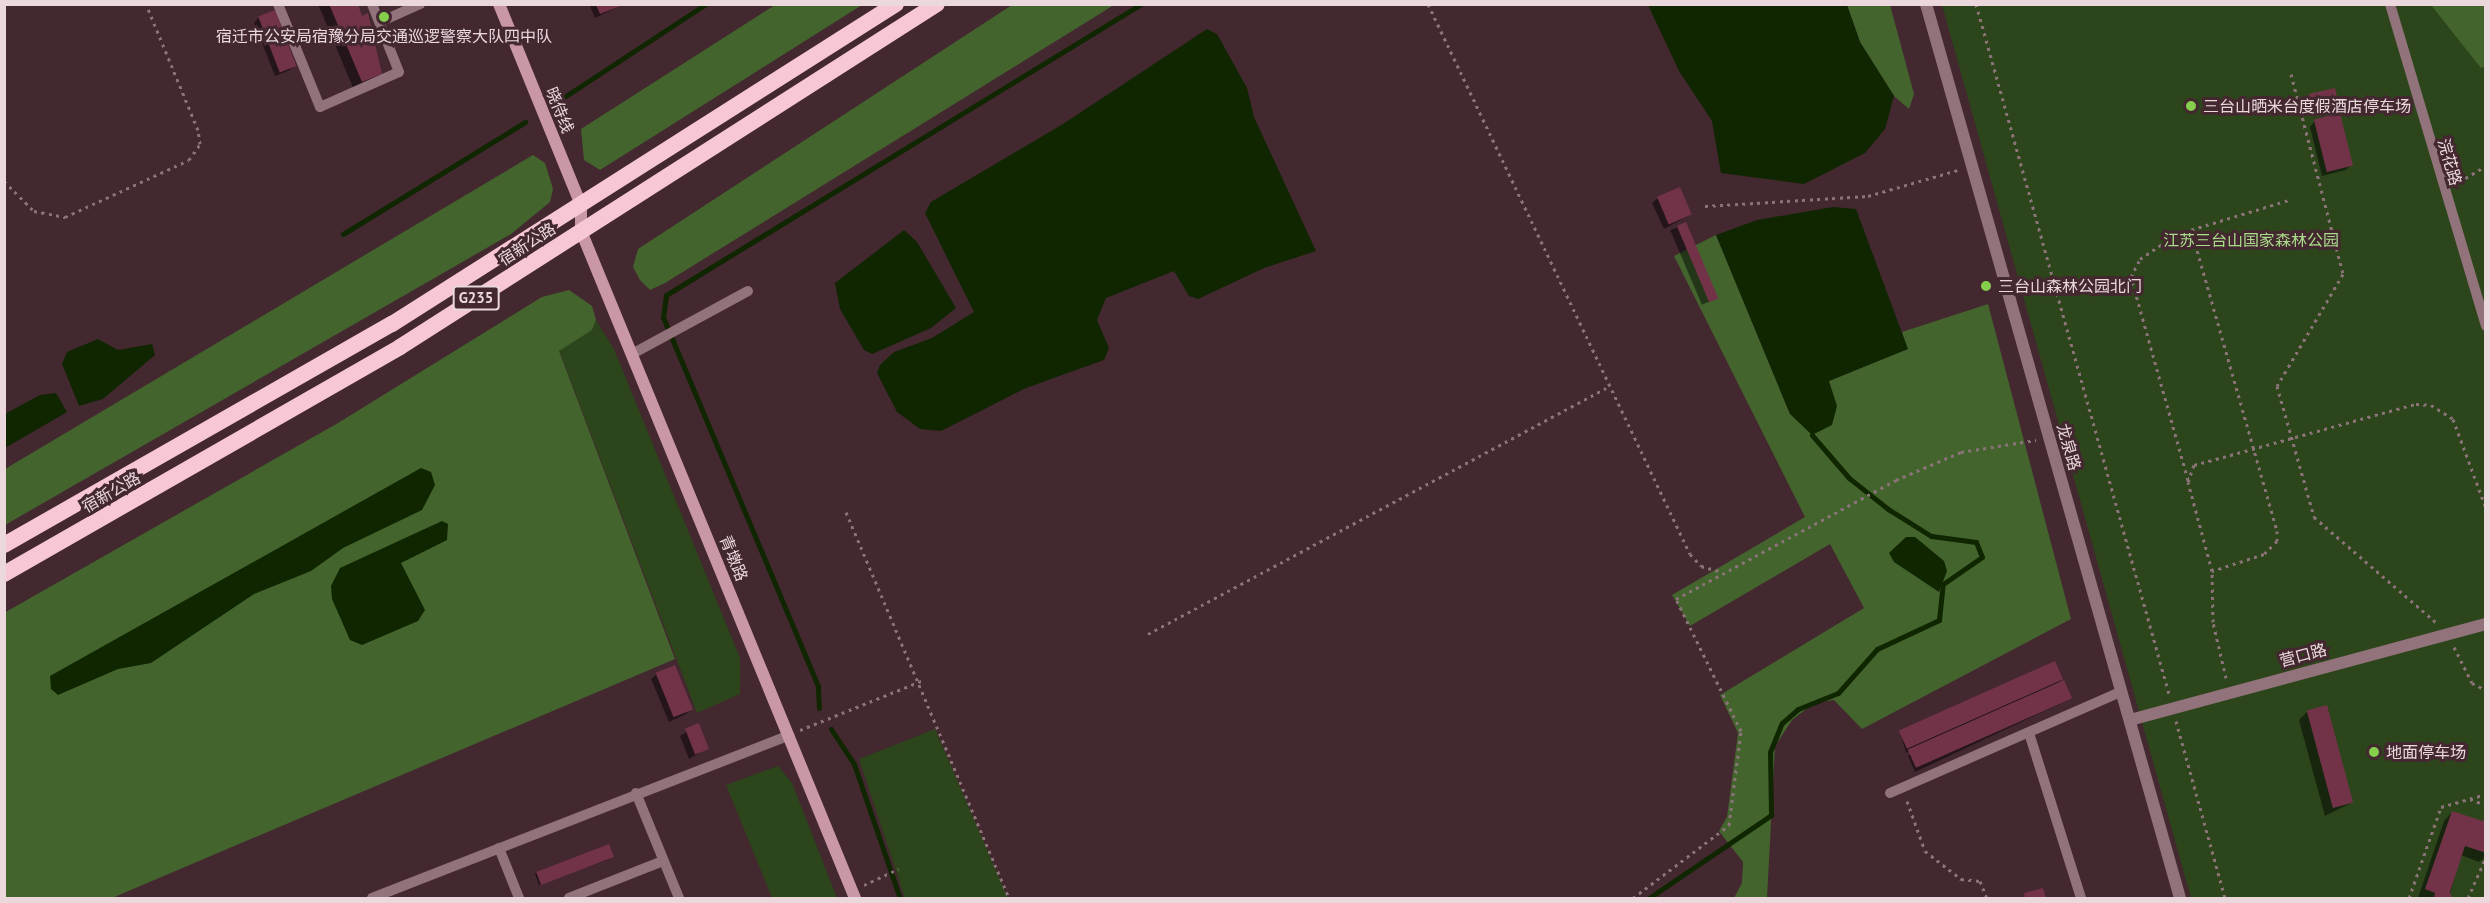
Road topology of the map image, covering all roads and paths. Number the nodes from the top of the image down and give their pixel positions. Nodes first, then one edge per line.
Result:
1 (146, 4) edge
2 (278, 4) edge
3 (372, 4) edge
4 (499, 4) edge
5 (896, 4) edge
6 (938, 4) edge
7 (1428, 4) edge
8 (1926, 4) edge
9 (1976, 4) edge
10 (2390, 4) edge
11 (416, 5) edge
12 (380, 22) junction
13 (2291, 74) dead end
14 (2486, 166) edge
15 (1971, 167) junction
16 (4, 181) edge
17 (2442, 191) junction
18 (2289, 200) dead end
19 (581, 205) junction
20 (1705, 206) dead end
21 (2191, 230) junction
22 (581, 231) junction
23 (748, 291) dead end
24 (2486, 326) edge
25 (632, 354) junction
26 (1606, 388) junction
27 (2291, 437) junction
28 (2049, 439) junction
29 (2255, 446) junction
30 (2188, 482) junction
31 (2486, 508) edge
32 (846, 512) dead end
33 (4, 545) edge
34 (2212, 571) junction
35 (1722, 572) junction
36 (4, 574) edge
37 (2486, 624) edge
38 (2449, 633) junction
39 (1148, 634) dead end
40 (921, 681) junction
41 (2486, 690) edge
42 (2122, 691) junction
43 (2229, 692) junction
44 (2172, 706) junction
45 (2130, 720) junction
46 (2029, 733) dead end
47 (789, 735) junction
48 (1902, 788) junction
49 (636, 793) junction
50 (1890, 793) dead end
51 (2486, 794) edge
52 (2470, 799) junction
53 (2486, 805) edge
54 (498, 848) junction
55 (2486, 857) edge
56 (663, 861) junction
57 (897, 870) dead end
58 (853, 894) edge
59 (372, 898) edge
60 (519, 898) edge
61 (569, 898) edge
62 (679, 898) edge
63 (1009, 898) edge
64 (1633, 898) edge
65 (1987, 898) edge
66 (2082, 898) edge
67 (2180, 898) edge
68 (2225, 898) edge
69 (2409, 898) edge
70 (2468, 898) edge

1 - 16 path
2 - 12 lane
3 - 12 lane
4 - 19 main road, 晓侍线
5 - 19 highway, 宿新公路 / G235
6 - 22 highway, 宿新公路 / G235
7 - 26 path
8 - 15 street, 龙泉路
9 - 44 path
10 - 17 lane, 浣花路
11 - 12 lane
13 - 27 path
14 - 17 path
15 - 20 path
15 - 28 street, 龙泉路
17 - 24 lane, 浣花路
18 - 21 path
19 - 22 main road, 晓侍线
19 - 33 highway, 宿新公路 / G235
21 - 29 path
21 - 30 path
22 - 25 main road, 青墩路
22 - 36 highway, 宿新公路 / G235
23 - 25 lane
25 - 47 main road, 青墩路
26 - 35 path
26 - 39 path
27 - 29 path
27 - 31 path
27 - 38 path
28 - 35 path
28 - 42 street, 龙泉路
29 - 30 path
29 - 34 path
30 - 34 path
32 - 40 path
34 - 43 path
35 - 64 path
37 - 38 street, 营口路
38 - 41 path
38 - 43 street, 营口路
40 - 47 path
40 - 63 path
42 - 45 street, 龙泉路
42 - 48 lane
43 - 44 street, 营口路
44 - 45 street, 营口路
44 - 68 path
45 - 67 street, 龙泉路
46 - 66 lane
47 - 49 lane
47 - 58 main road, 青墩路
48 - 50 lane
48 - 65 path
49 - 54 lane
49 - 56 lane
51 - 52 path
52 - 53 path
52 - 69 path
54 - 59 lane
54 - 60 lane
55 - 70 path
56 - 61 lane
56 - 62 lane
57 - 58 path

